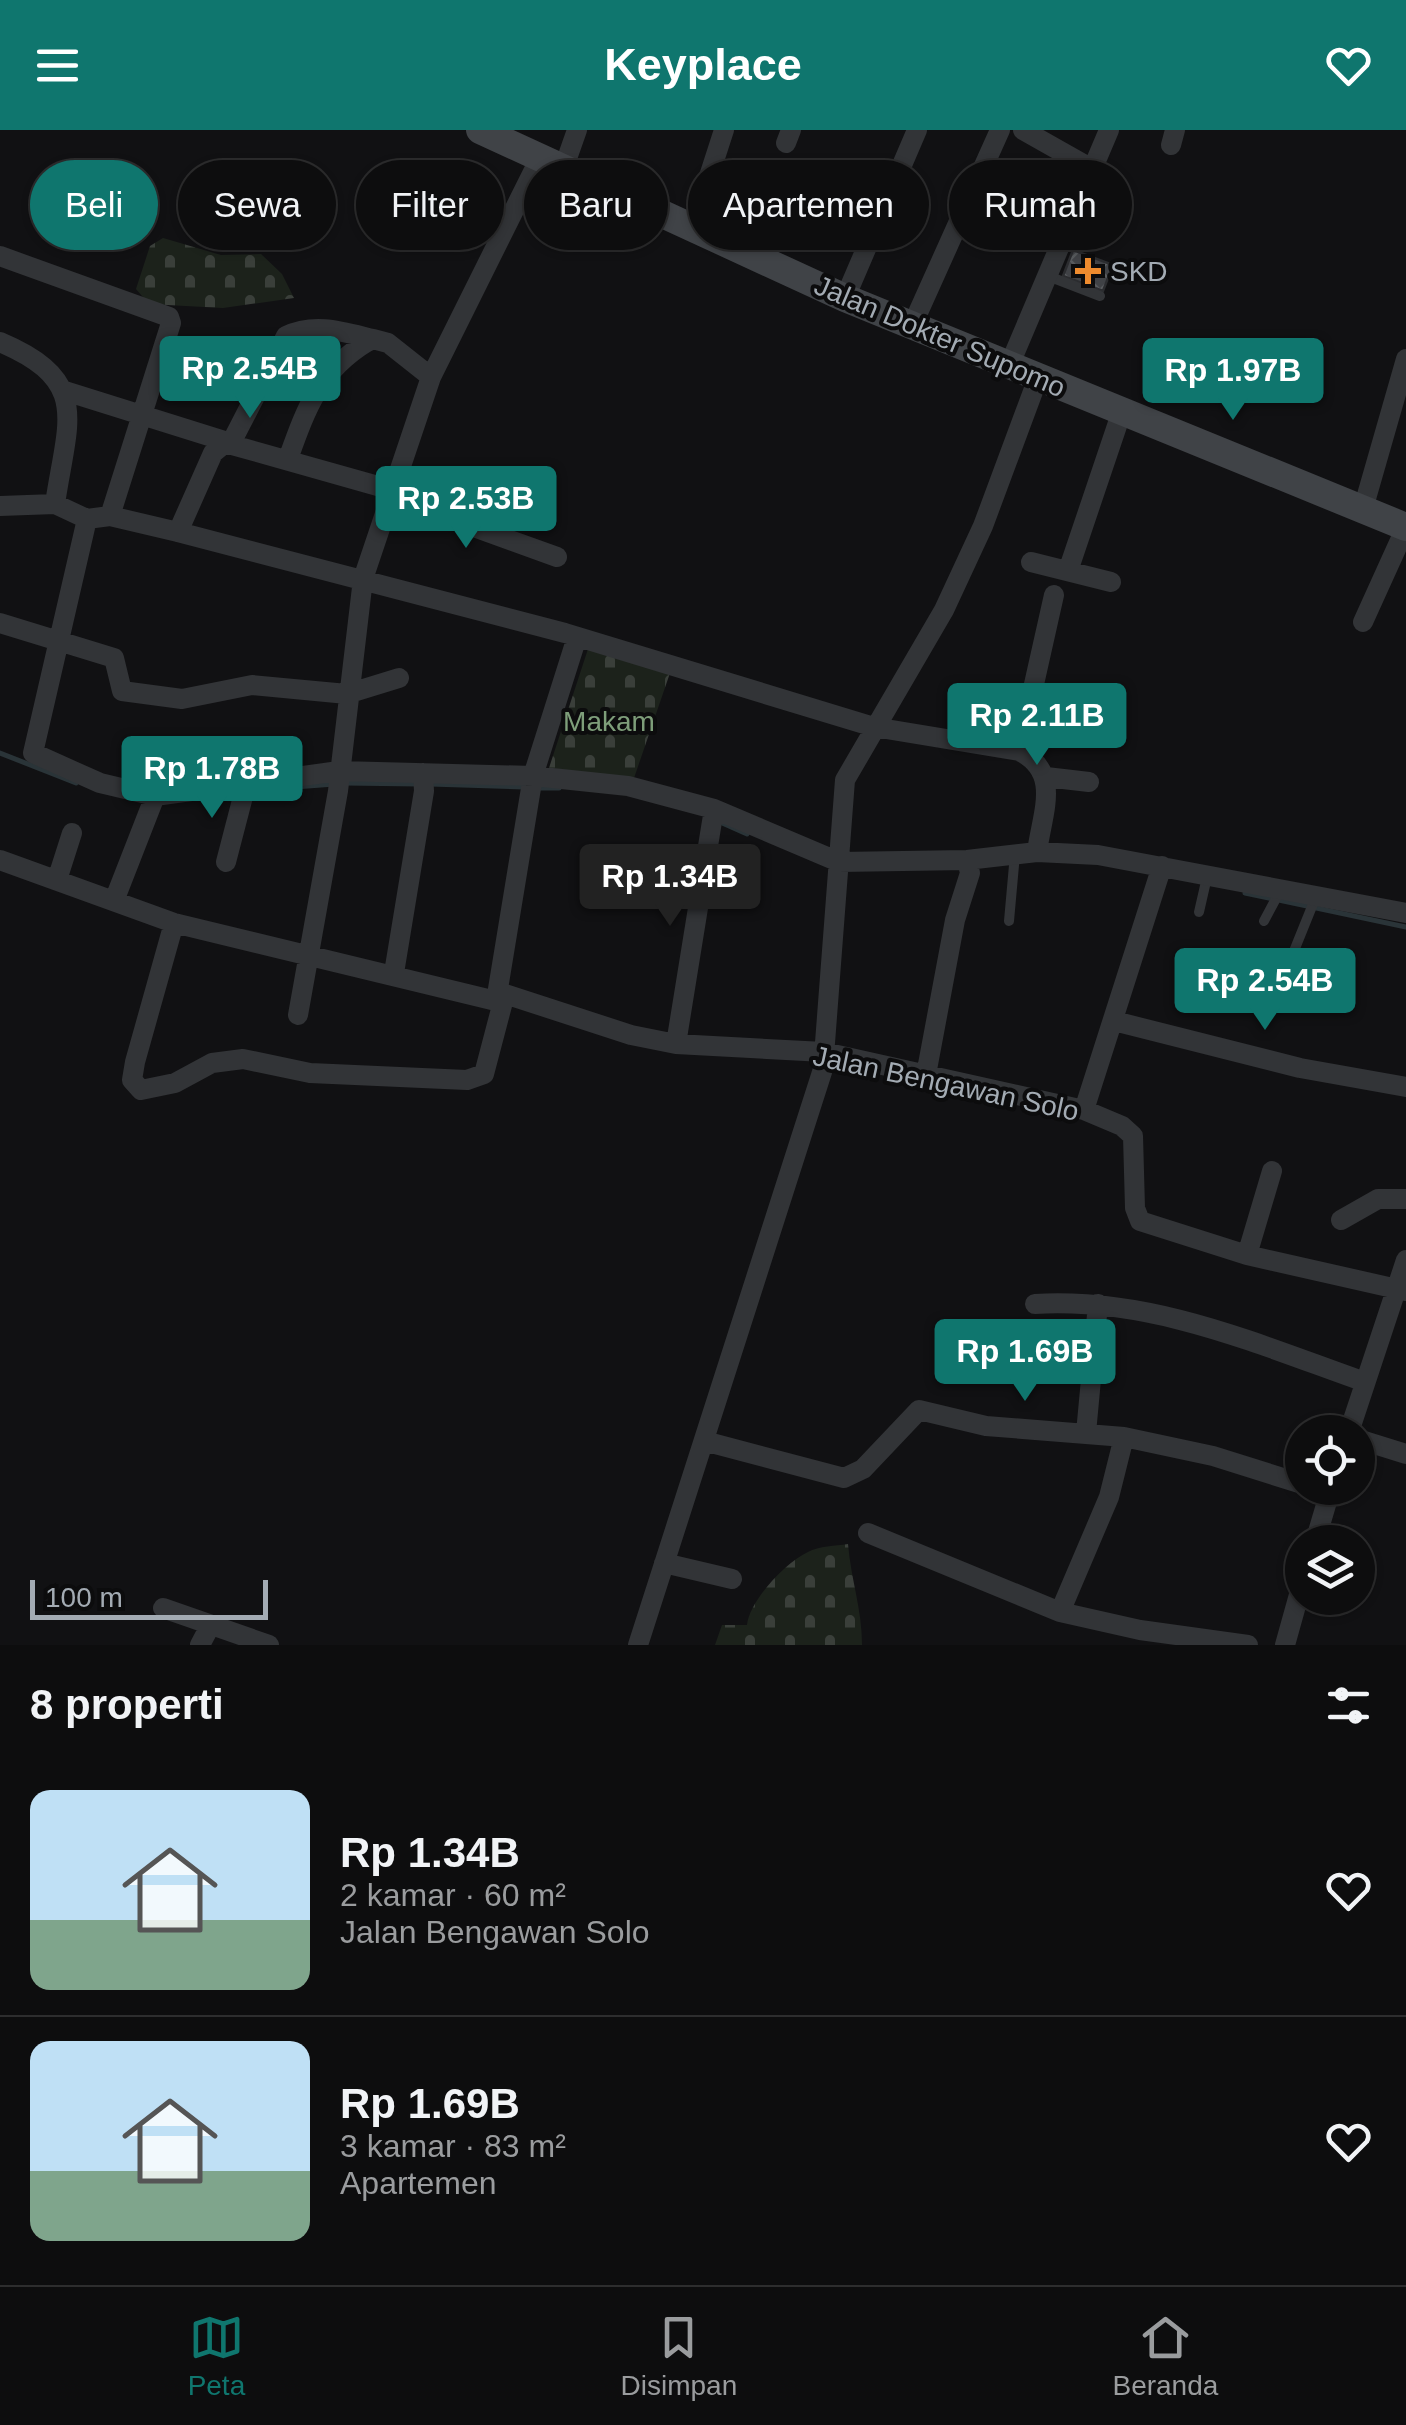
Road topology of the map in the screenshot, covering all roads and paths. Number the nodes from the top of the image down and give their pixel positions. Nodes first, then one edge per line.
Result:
1 (480, 130) edge
2 (577, 130) edge
3 (724, 130) edge
4 (917, 130) edge
5 (1000, 130) edge
6 (1023, 130) edge
7 (1109, 130) edge
8 (545, 160) edge
9 (554, 160) edge
10 (714, 160) edge
11 (1076, 160) edge
12 (1096, 160) edge
13 (524, 213) edge
14 (739, 250) edge
15 (1058, 250) edge
16 (0, 256) edge
17 (1047, 275) junction
18 (1100, 296) dead end
19 (845, 298) junction
20 (912, 326) junction
21 (374, 338) junction
22 (0, 342) edge
23 (1406, 359) edge
24 (1009, 366) junction
25 (432, 377) junction
26 (1038, 378) junction
27 (65, 391) junction
28 (1122, 411) junction
29 (144, 415) junction
30 (231, 443) junction
31 (288, 460) junction
32 (391, 494) junction
33 (54, 504) junction
34 (0, 506) edge
35 (1363, 509) junction
36 (110, 516) junction
37 (88, 519) junction
38 (1405, 522) edge
39 (178, 532) junction
40 (557, 557) dead end
41 (1031, 562) dead end
42 (1068, 571) junction
43 (363, 579) junction
44 (1111, 582) dead end
45 (1054, 595) dead end
46 (1363, 622) dead end
47 (0, 623) edge
48 (577, 637) junction
49 (60, 639) junction
50 (399, 678) dead end
51 (347, 694) junction
52 (874, 727) junction
53 (1019, 751) junction
54 (1046, 777) junction
55 (338, 781) junction
56 (424, 781) junction
57 (1090, 782) dead end
58 (532, 785) junction
59 (246, 788) junction
60 (155, 796) junction
61 (713, 815) junction
62 (72, 833) dead end
63 (1036, 852) junction
64 (0, 860) edge
65 (1016, 861) junction
66 (226, 862) dead end
67 (838, 862) junction
68 (969, 865) junction
69 (1160, 873) junction
70 (57, 880) junction
71 (1205, 883) junction
72 (1277, 898) junction
73 (114, 901) junction
74 (1312, 907) junction
75 (1199, 912) dead end
76 (1406, 913) edge
77 (1009, 921) dead end
78 (1264, 921) dead end
79 (174, 922) junction
80 (1294, 952) dead end
81 (305, 958) junction
82 (394, 973) junction
83 (500, 997) junction
84 (298, 1015) dead end
85 (1114, 1022) junction
86 (676, 1044) junction
87 (824, 1052) junction
88 (926, 1075) junction
89 (1406, 1087) edge
90 (1084, 1110) junction
91 (1272, 1170) dead end
92 (1406, 1200) edge
93 (1341, 1220) dead end
94 (1247, 1254) junction
95 (1406, 1260) edge
96 (1401, 1289) edge
97 (1035, 1304) dead end
98 (1098, 1304) junction
99 (1365, 1382) junction
100 (1354, 1415) edge
101 (1086, 1432) junction
102 (1124, 1437) junction
103 (704, 1441) junction
104 (1375, 1444) edge
105 (1406, 1454) edge
106 (1285, 1479) edge
107 (868, 1533) dead end
108 (664, 1563) junction
109 (732, 1579) dead end
110 (162, 1608) dead end
111 (1060, 1612) junction
112 (1293, 1615) edge
113 (205, 1635) edge
114 (269, 1645) edge
115 (638, 1645) edge
116 (1248, 1645) edge
117 (1285, 1645) edge

1 - 8 street, Jalan Dokter Supomo
2 - 9 street
3 - 10 street
4 - 19 street
5 - 20 street
6 - 11 street
7 - 12 street
13 - 25 street
14 - 19 street, Jalan Dokter Supomo
15 - 17 street
16 - 29 street
17 - 18 lane
17 - 24 street
19 - 20 street, Jalan Dokter Supomo
20 - 24 street, Jalan Dokter Supomo
21 - 25 street
21 - 30 street
21 - 31 street
22 - 27 street
23 - 35 street
24 - 26 street, Jalan Dokter Supomo
25 - 32 street
26 - 28 street, Jalan Dokter Supomo
26 - 52 street
27 - 29 street
27 - 33 street
28 - 35 street, Jalan Dokter Supomo
28 - 42 street
29 - 30 street
29 - 36 street
30 - 31 street
30 - 39 street
31 - 32 street
32 - 40 street
32 - 43 street
33 - 34 street
33 - 37 street
35 - 38 street, Jalan Dokter Supomo
36 - 37 street
36 - 39 street
37 - 49 street
38 - 46 street
39 - 43 street
41 - 42 street
42 - 44 street
43 - 48 street
43 - 51 street
45 - 53 street
47 - 49 street
48 - 52 street
48 - 58 street
49 - 51 street
49 - 60 street
50 - 51 street
51 - 55 street
52 - 53 street
52 - 67 street
53 - 54 street
54 - 57 street
54 - 63 street
55 - 56 street
55 - 59 street
55 - 81 street
56 - 58 street
56 - 82 street
58 - 61 street
58 - 83 street
59 - 60 street
59 - 66 street
60 - 73 street
61 - 67 street
61 - 86 street
62 - 70 street
63 - 65 street
63 - 69 street
64 - 70 street, Jalan Bengawan Solo
65 - 68 street
65 - 77 lane
67 - 68 street
67 - 87 street
68 - 88 street
69 - 71 street
69 - 85 street
70 - 73 street, Jalan Bengawan Solo
71 - 72 street
71 - 75 lane
72 - 74 street
72 - 78 lane
73 - 79 street, Jalan Bengawan Solo
74 - 76 street
74 - 80 lane
79 - 81 street, Jalan Bengawan Solo
79 - 83 street
81 - 82 street, Jalan Bengawan Solo
81 - 84 street
82 - 83 street, Jalan Bengawan Solo
83 - 86 street, Jalan Bengawan Solo
85 - 89 street
85 - 90 street
86 - 87 street, Jalan Bengawan Solo
87 - 88 street, Jalan Bengawan Solo
87 - 103 street
88 - 90 street, Jalan Bengawan Solo
90 - 94 street, Jalan Bengawan Solo
91 - 94 street
92 - 93 street
94 - 96 street, Jalan Bengawan Solo
95 - 96 street
96 - 99 street
97 - 98 street
98 - 99 street
98 - 101 street
99 - 100 street
101 - 102 street
101 - 103 street
102 - 106 street
102 - 111 street
103 - 108 street
104 - 105 street
107 - 111 street
108 - 109 street
108 - 115 street
110 - 113 street
111 - 116 street
112 - 117 street
113 - 114 street

